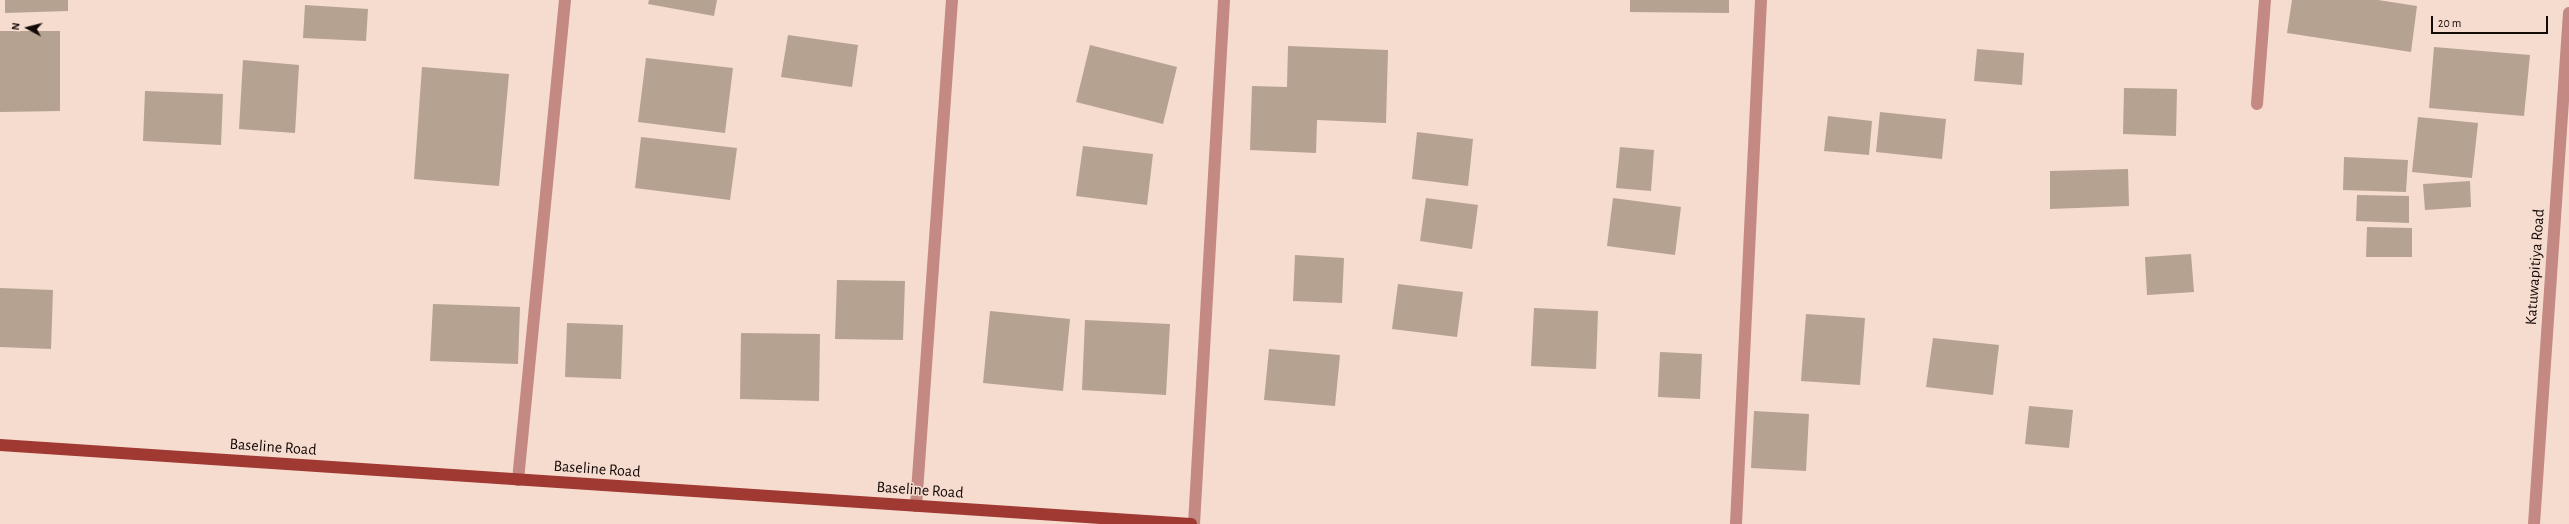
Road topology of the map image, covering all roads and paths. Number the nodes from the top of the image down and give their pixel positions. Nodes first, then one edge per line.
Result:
1 (565, 0) edge
2 (952, 0) edge
3 (1224, 0) edge
4 (1761, 0) edge
5 (2265, 0) edge
6 (2569, 12) edge
7 (2568, 35) edge
8 (2256, 104) dead end
9 (0, 445) edge
10 (518, 480) junction
11 (916, 506) junction
12 (1105, 521) edge
13 (1191, 524) edge
14 (1194, 524) edge
15 (1736, 524) edge
16 (2534, 524) edge

1 - 10 street
2 - 11 street
3 - 14 street
4 - 15 street
5 - 8 street
6 - 7 street, Katuwapitiya Road
7 - 16 street, Katuwapitiya Road
9 - 10 main road, Baseline Road
10 - 11 main road, Baseline Road
11 - 12 main road, Baseline Road
12 - 13 main road, Baseline Road

